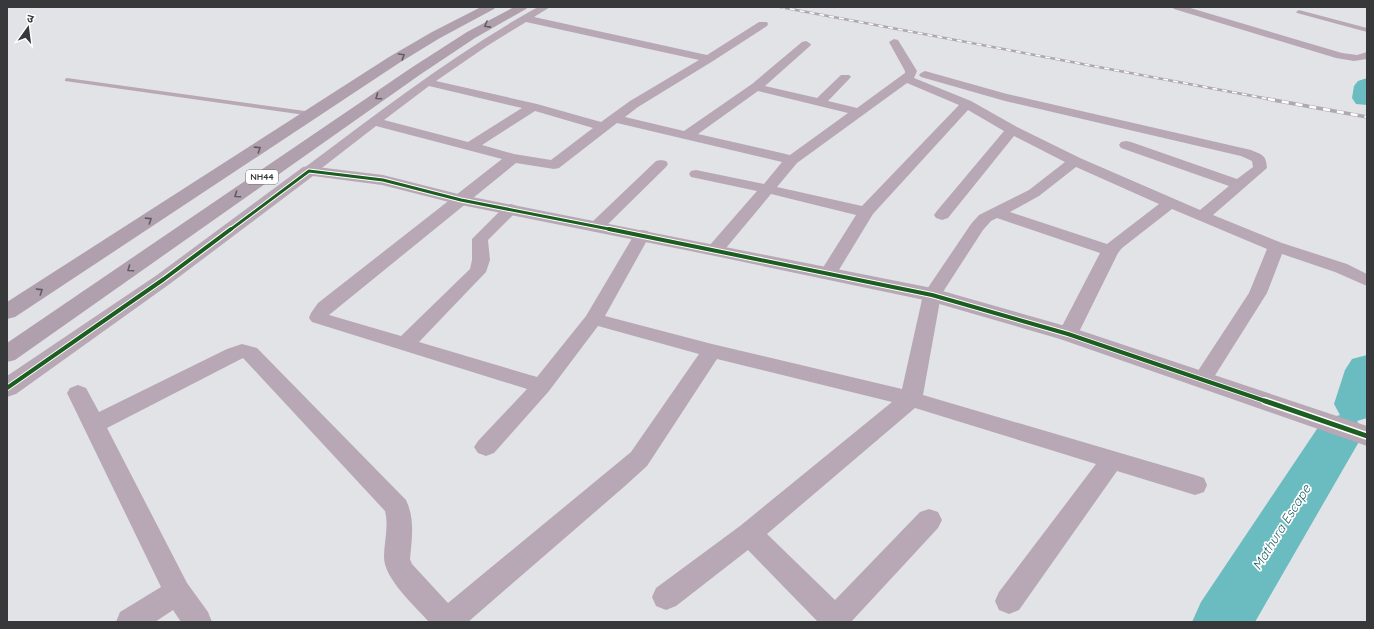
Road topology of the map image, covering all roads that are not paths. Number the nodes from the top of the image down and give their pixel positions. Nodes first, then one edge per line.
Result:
1 (490, 7) edge
2 (545, 7) edge
3 (1177, 7) edge
4 (1299, 12) dead end
5 (523, 13) edge
6 (763, 24) dead end
7 (1367, 30) edge
8 (894, 42) dead end
9 (806, 44) dead end
10 (1367, 55) edge
11 (709, 59) junction
12 (908, 75) junction
13 (844, 77) dead end
14 (67, 80) dead end
15 (426, 82) junction
16 (756, 87) junction
17 (819, 103) junction
18 (966, 104) junction
19 (533, 107) junction
20 (859, 112) junction
21 (312, 114) junction
22 (615, 119) junction
23 (374, 121) junction
24 (603, 127) junction
25 (1012, 130) junction
26 (686, 136) junction
27 (1126, 144) dead end
28 (470, 147) junction
29 (513, 158) junction
30 (792, 160) junction
31 (1075, 161) junction
32 (661, 164) dead end
33 (309, 171) junction
34 (696, 174) dead end
35 (1239, 185) junction
36 (767, 189) junction
37 (461, 200) junction
38 (1170, 204) junction
39 (511, 209) junction
40 (866, 212) junction
41 (998, 213) junction
42 (942, 216) dead end
43 (1201, 217) junction
44 (596, 228) junction
45 (642, 235) junction
46 (1276, 246) junction
47 (715, 250) junction
48 (1110, 251) junction
49 (828, 274) junction
50 (1367, 281) edge
51 (932, 295) junction
52 (7, 312) edge
53 (594, 319) junction
54 (1068, 334) junction
55 (405, 344) junction
56 (712, 351) junction
57 (7, 354) edge
58 (1202, 380) junction
59 (542, 386) junction
60 (7, 388) edge
61 (78, 393) dead end
62 (911, 399) junction
63 (93, 425) junction
64 (1367, 436) edge
65 (486, 447) dead end
66 (1112, 460) junction
67 (1195, 484) dead end
68 (929, 520) dead end
69 (749, 534) junction
70 (177, 592) junction
71 (666, 597) dead end
72 (1009, 601) dead end
73 (834, 621) edge
74 (130, 622) edge
75 (198, 622) edge
76 (447, 622) edge

21 -> 1 highway, NH44
2 - 5 street
3 - 10 street
4 - 7 lane
5 - 11 street
5 - 15 street
5 -> 57 highway, NH44
6 - 11 street
8 - 12 street
9 - 16 street
11 - 22 street
12 - 18 street
12 - 20 street
12 - 35 street
13 - 17 street
14 - 21 lane
15 - 19 street
15 - 23 street
16 - 17 street
16 - 26 street
17 - 20 street
18 - 25 street
18 - 40 street
19 - 24 street
19 - 28 street
20 - 30 street
52 -> 21 highway, NH44
22 - 24 street
22 - 26 street
23 - 28 street
23 - 33 street
24 - 29 street
25 - 31 street
25 - 42 street
26 - 30 street
27 - 35 street
28 - 29 street
29 - 37 street
30 - 36 street
31 - 38 street
31 - 41 street
32 - 44 street
33 - 37 street
33 - 60 street
34 - 36 street
35 - 43 street
36 - 40 street
36 - 47 street
37 - 39 street
37 - 55 street
38 - 43 street
38 - 48 street
39 - 44 street
39 - 55 street
40 - 49 street
41 - 48 street
41 - 51 street
43 - 46 street
44 - 45 street
45 - 47 street
45 - 53 street
46 - 50 street
46 - 58 street
47 - 49 street
48 - 54 street
49 - 51 street
51 - 54 street
51 - 62 street
53 - 56 street
53 - 59 street
54 - 58 street
55 - 59 street
56 - 62 street
56 - 76 street
58 - 64 street
59 - 65 street
61 - 63 street
62 - 66 street
62 - 69 street
63 - 70 street
63 - 76 street
66 - 67 street
66 - 72 street
68 - 73 street
69 - 71 street
69 - 73 street
70 - 74 street
70 - 75 street

